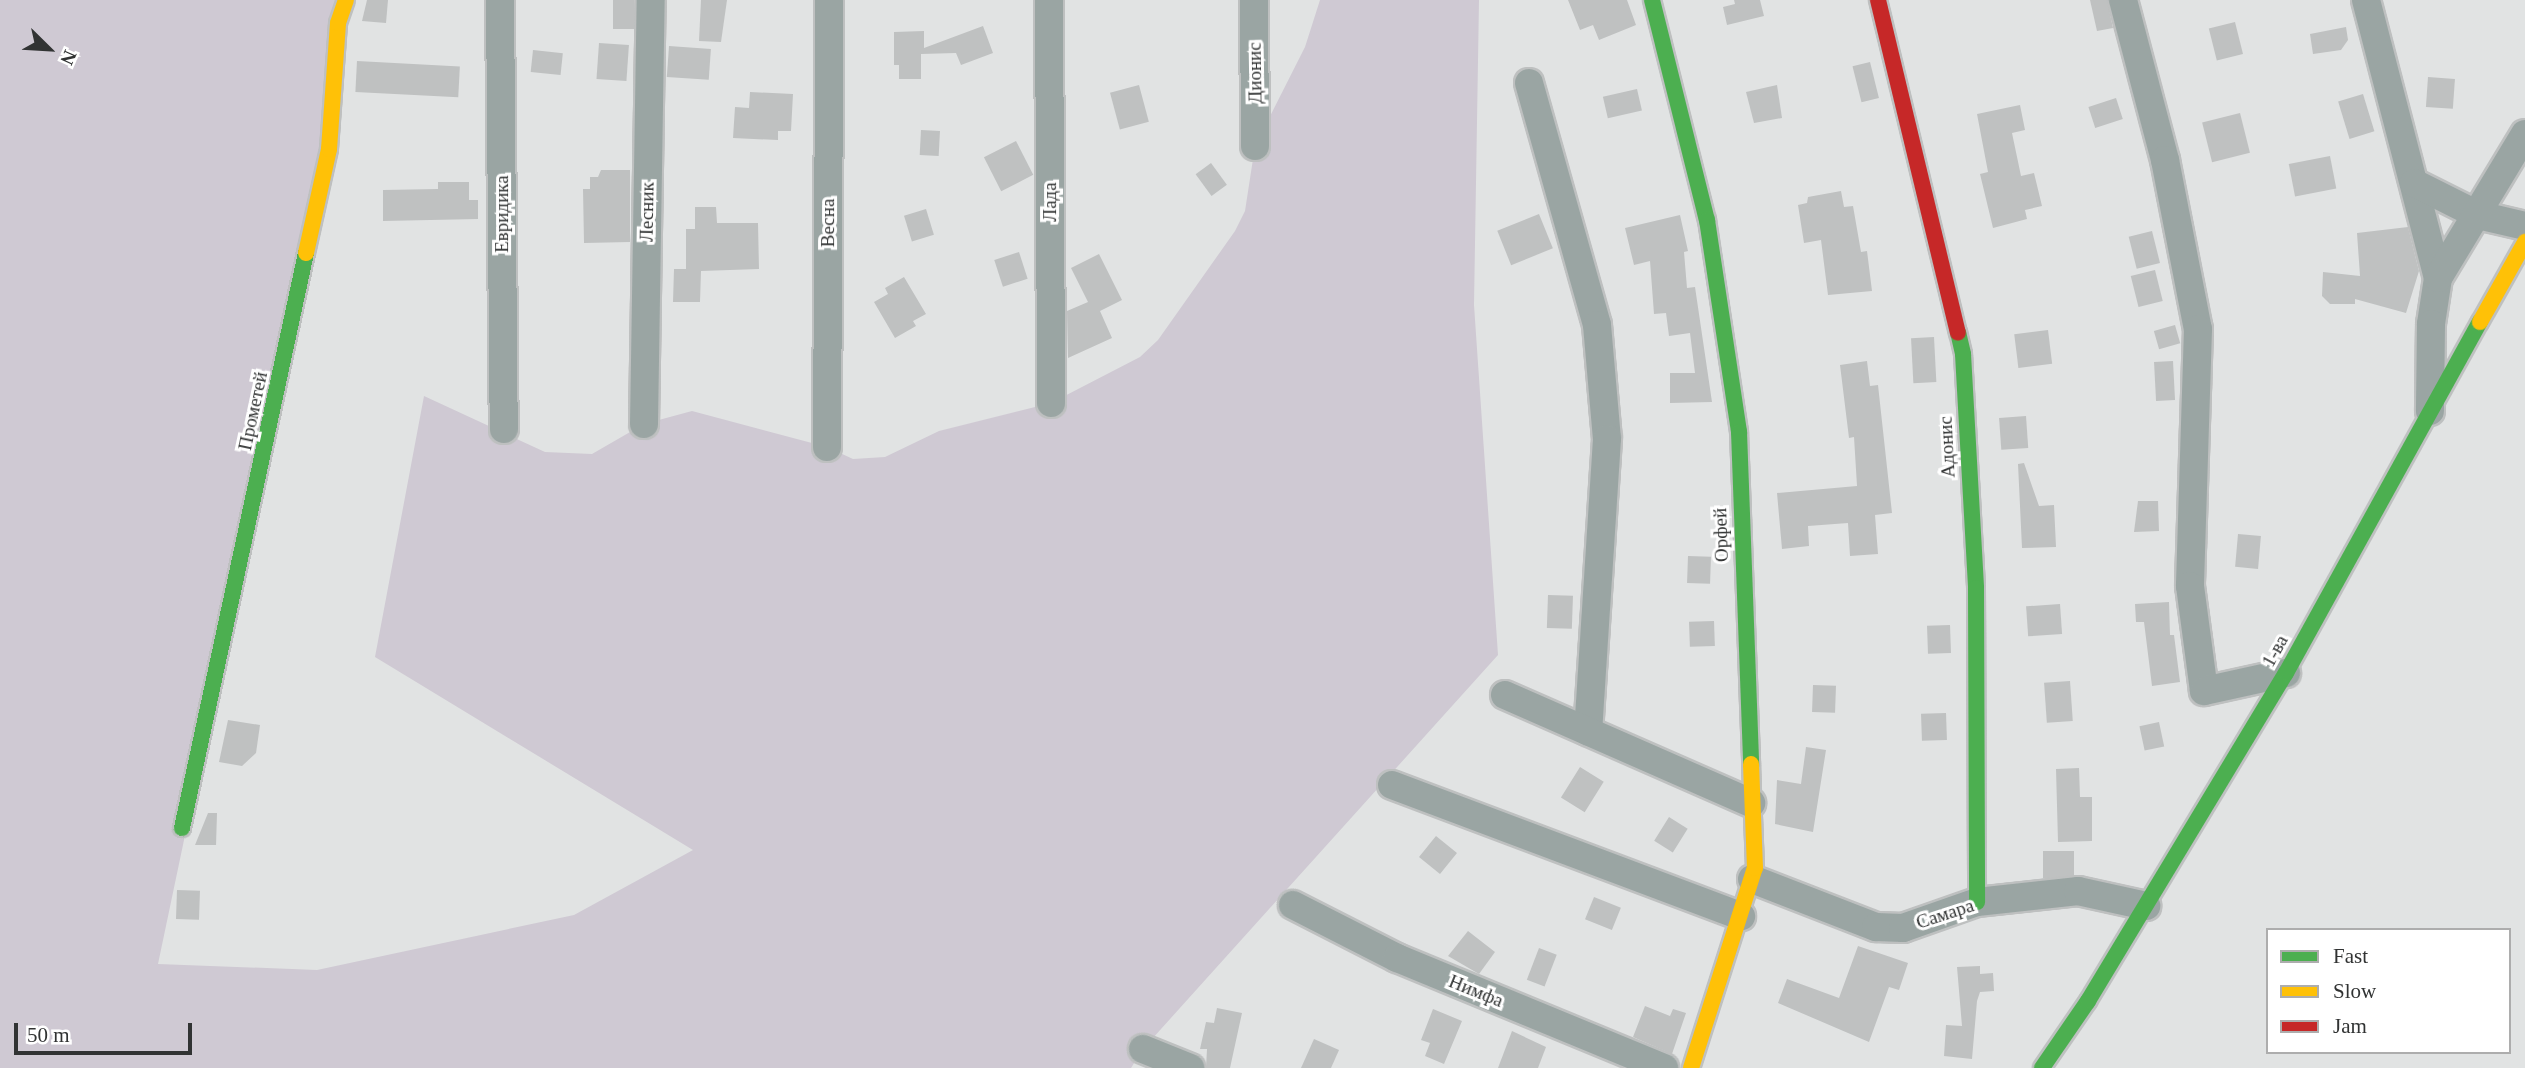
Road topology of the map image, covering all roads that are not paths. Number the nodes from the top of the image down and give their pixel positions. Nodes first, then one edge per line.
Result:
1 (346, 0) edge
2 (500, 0) edge
3 (651, 0) edge
4 (829, 0) edge
5 (1049, 0) edge
6 (1254, 0) edge
7 (1651, 0) edge
8 (1878, 0) edge
9 (2123, 0) edge
10 (2366, 0) edge
11 (1530, 83) dead end
12 (2525, 134) edge
13 (1255, 146) dead end
14 (2414, 183) junction
15 (2478, 215) junction
16 (2525, 226) edge
17 (2525, 242) edge
18 (2438, 278) junction
19 (1051, 403) dead end
20 (2430, 413) junction
21 (644, 424) dead end
22 (504, 429) dead end
23 (827, 447) dead end
24 (2287, 673) junction
25 (1505, 695) dead end
26 (1588, 731) junction
27 (1392, 785) dead end
28 (1751, 803) junction
29 (182, 828) dead end
30 (1752, 879) junction
31 (1977, 902) junction
32 (1293, 905) dead end
33 (2146, 906) junction
34 (1741, 916) junction
35 (1143, 1049) dead end
36 (1190, 1068) edge
37 (1664, 1068) edge
38 (1691, 1068) edge
39 (2042, 1068) edge

1 - 29 street, Прометей
2 - 22 street, Евридика
3 - 21 street, Лесник
4 - 23 street, Весна
5 - 19 street, Лада
6 - 13 street, Дионис
7 - 28 street, Орфей
8 - 31 street, Адонис
9 - 24 street
10 - 14 street
11 - 26 street
12 - 15 street
14 - 15 street
14 - 18 street
15 - 16 street
15 - 18 street
17 - 20 street, 1-ва
18 - 20 street
20 - 24 street, 1-ва
24 - 33 street, 1-ва
25 - 26 street
26 - 28 street
27 - 34 street
28 - 30 street, Орфей
30 - 31 street, Самара
30 - 34 street, Орфей
31 - 33 street, Самара
32 - 37 street, Нимфа
33 - 39 street, 1-ва
34 - 38 street, Орфей
35 - 36 street

